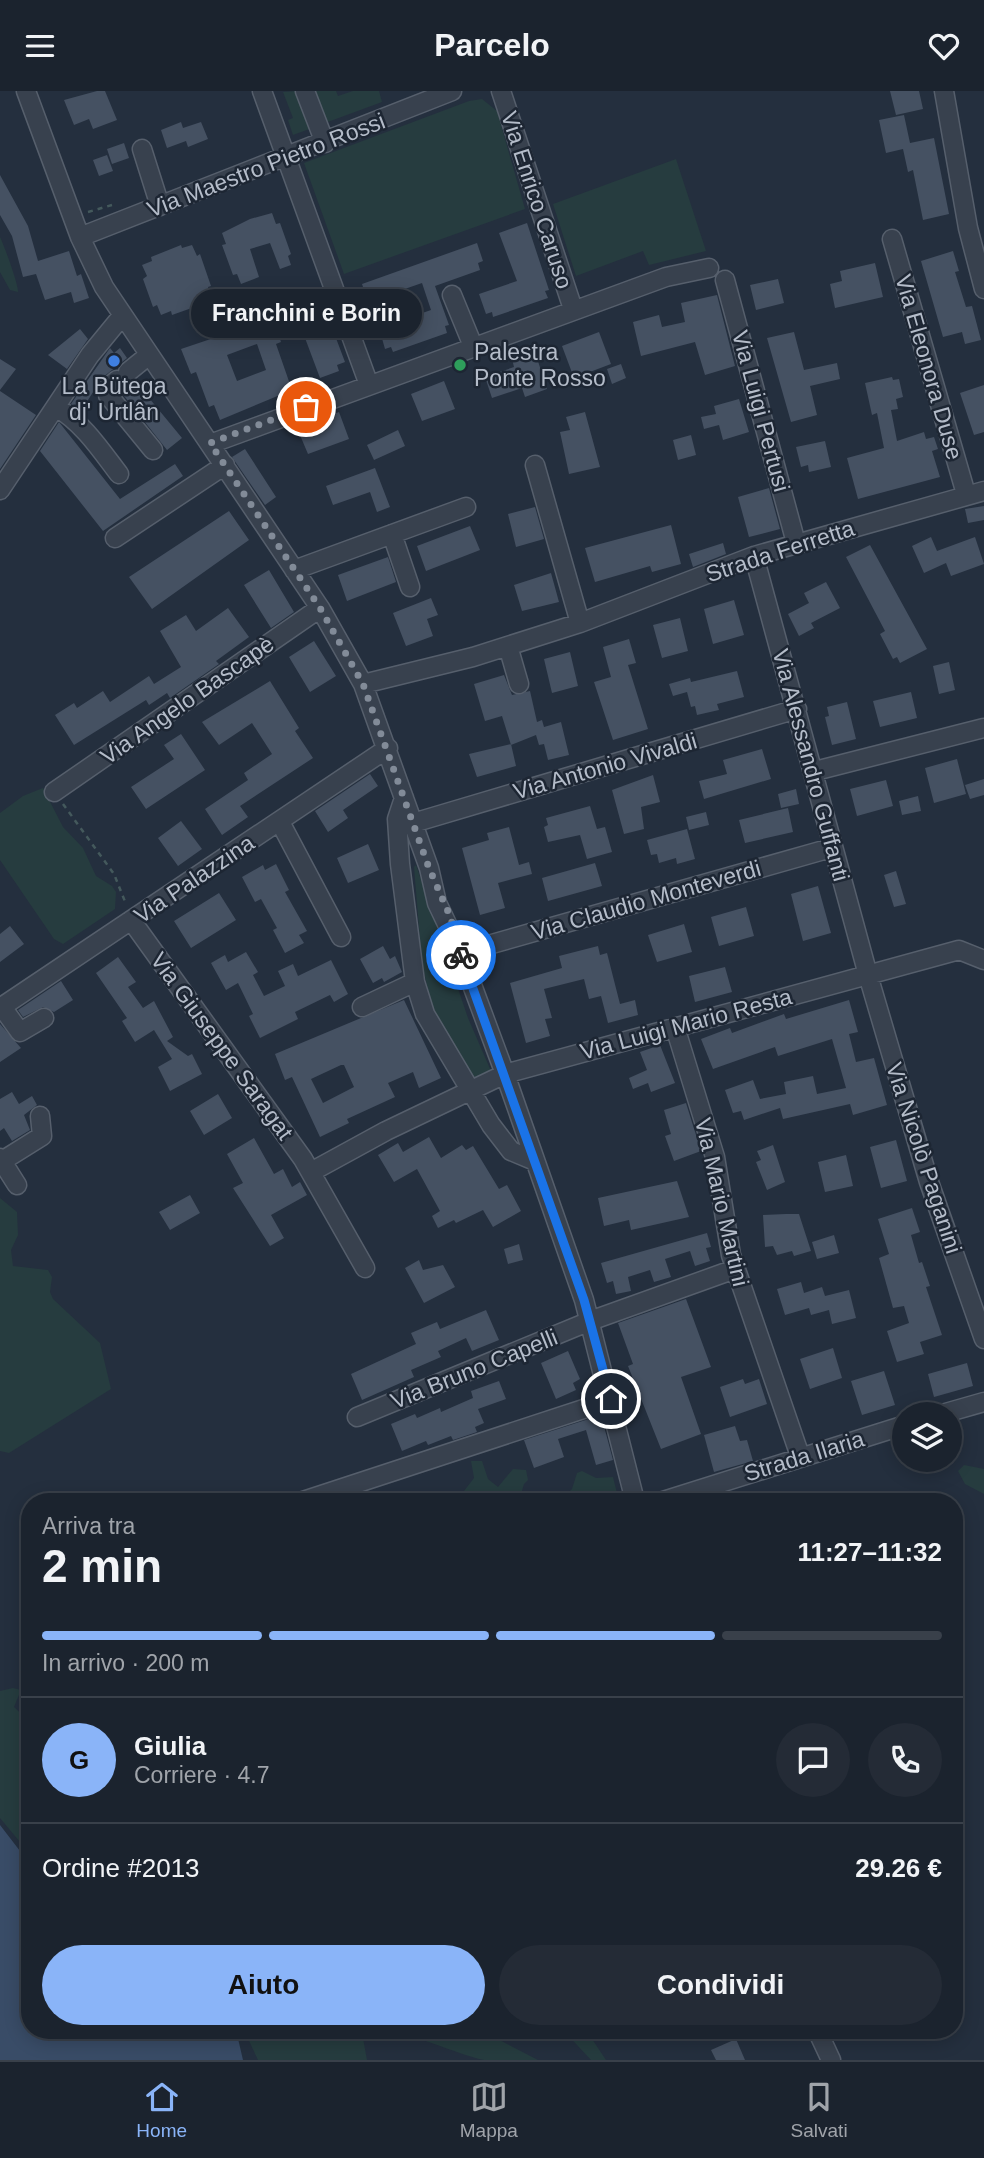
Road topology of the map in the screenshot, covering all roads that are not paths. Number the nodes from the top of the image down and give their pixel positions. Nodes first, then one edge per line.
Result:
1 (26, 91) edge
2 (262, 91) edge
3 (305, 91) edge
4 (452, 91) edge
5 (502, 91) edge
6 (944, 91) edge
7 (325, 143) junction
8 (142, 149) dead end
9 (286, 158) junction
10 (160, 206) junction
11 (80, 237) junction
12 (892, 239) dead end
13 (709, 268) dead end
14 (725, 280) dead end
15 (984, 289) edge
16 (452, 295) dead end
17 (573, 309) junction
18 (122, 316) junction
19 (473, 346) junction
20 (149, 355) junction
21 (369, 385) junction
22 (56, 407) junction
23 (210, 443) junction
24 (153, 450) dead end
25 (225, 465) junction
26 (535, 465) dead end
27 (120, 474) dead end
28 (0, 490) edge
29 (975, 493) edge
30 (466, 506) dead end
31 (393, 534) junction
32 (114, 538) dead end
33 (796, 543) junction
34 (754, 556) junction
35 (294, 570) junction
36 (410, 587) dead end
37 (320, 608) junction
38 (580, 623) junction
39 (508, 646) junction
40 (363, 684) junction
41 (519, 684) dead end
42 (797, 709) junction
43 (984, 728) edge
44 (388, 748) junction
45 (815, 772) junction
46 (54, 792) road end
47 (404, 798) junction
48 (279, 822) junction
49 (413, 823) junction
50 (831, 848) junction
51 (131, 921) junction
52 (341, 937) dead end
53 (459, 950) junction
54 (984, 960) edge
55 (868, 975) junction
56 (415, 982) junction
57 (1, 1007) edge
58 (362, 1007) dead end
59 (44, 1018) dead end
60 (675, 1027) junction
61 (505, 1075) junction
62 (468, 1090) junction
63 (40, 1116) dead end
64 (1, 1159) edge
65 (535, 1161) junction
66 (311, 1172) junction
67 (18, 1185) dead end
68 (365, 1268) dead end
69 (735, 1269) junction
70 (590, 1321) junction
71 (984, 1339) edge
72 (611, 1399) junction
73 (984, 1402) edge
74 (962, 1408) edge
75 (357, 1417) dead end
76 (892, 1429) edge
77 (800, 1456) junction
78 (327, 1493) edge
79 (633, 1493) edge
80 (687, 1493) edge
81 (821, 2039) edge
82 (831, 2060) edge

1 - 11 street
2 - 9 street
3 - 7 street
4 - 7 street, Via Maestro Pietro Rossi
5 - 17 street, Via Enrico Caruso
6 - 15 street
7 - 9 street, Via Maestro Pietro Rossi
8 - 10 street
9 - 10 street, Via Maestro Pietro Rossi
9 - 21 street
10 - 11 street, Via Maestro Pietro Rossi
11 - 18 street
12 - 29 street, Via Eleonora Duse
13 - 17 street
14 - 33 street, Via Luigi Pertusi
16 - 19 street
17 - 19 street
18 - 20 street
18 - 22 street
19 - 21 street
20 - 23 street
20 - 24 street
21 - 23 street
22 - 27 street
22 - 28 street
23 - 25 street
25 - 32 street
25 - 35 street
26 - 38 street
29 - 33 street, Strada Ferretta
30 - 31 street
31 - 35 street
31 - 36 street
33 - 34 street, Strada Ferretta
34 - 38 street, Strada Ferretta
34 - 42 street, Via Alessandro Guffanti
35 - 37 street
37 - 40 street
37 - 46 street, Via Angelo Bascapè
38 - 39 street, Strada Ferretta
39 - 40 street, Strada Ferretta
39 - 41 street
40 - 44 street
42 - 45 street, Via Alessandro Guffanti
42 - 49 street, Via Antonio Vivaldi
43 - 45 street
44 - 47 street
44 - 48 street, Via Palazzina
45 - 50 street, Via Alessandro Guffanti
47 - 49 street
47 - 56 street
48 - 51 street, Via Palazzina
48 - 52 street
49 - 53 street
50 - 53 street, Via Claudio Monteverdi
50 - 55 street, Via Alessandro Guffanti
51 - 57 street, Via Palazzina
51 - 66 street, Via Giuseppe Saragat
53 - 61 street
54 - 55 street, Via Luigi Mario Resta
55 - 60 street, Via Luigi Mario Resta
55 - 71 street, Via Nicolò Paganini
56 - 58 street
56 - 62 street
57 - 59 street
60 - 61 street, Via Luigi Mario Resta
60 - 69 street, Via Mario Martini
61 - 62 street
61 - 65 street
62 - 65 street
62 - 66 street
63 - 64 street
64 - 67 street
65 - 70 street
66 - 68 street, Via Giuseppe Saragat
69 - 70 street, Via Bruno Capelli
69 - 77 street, Via Mario Martini
70 - 72 street
70 - 75 street, Via Bruno Capelli
72 - 78 street
72 - 79 street
73 - 74 street
76 - 77 street, Strada Ilaria
77 - 80 street, Strada Ilaria
81 - 82 street

